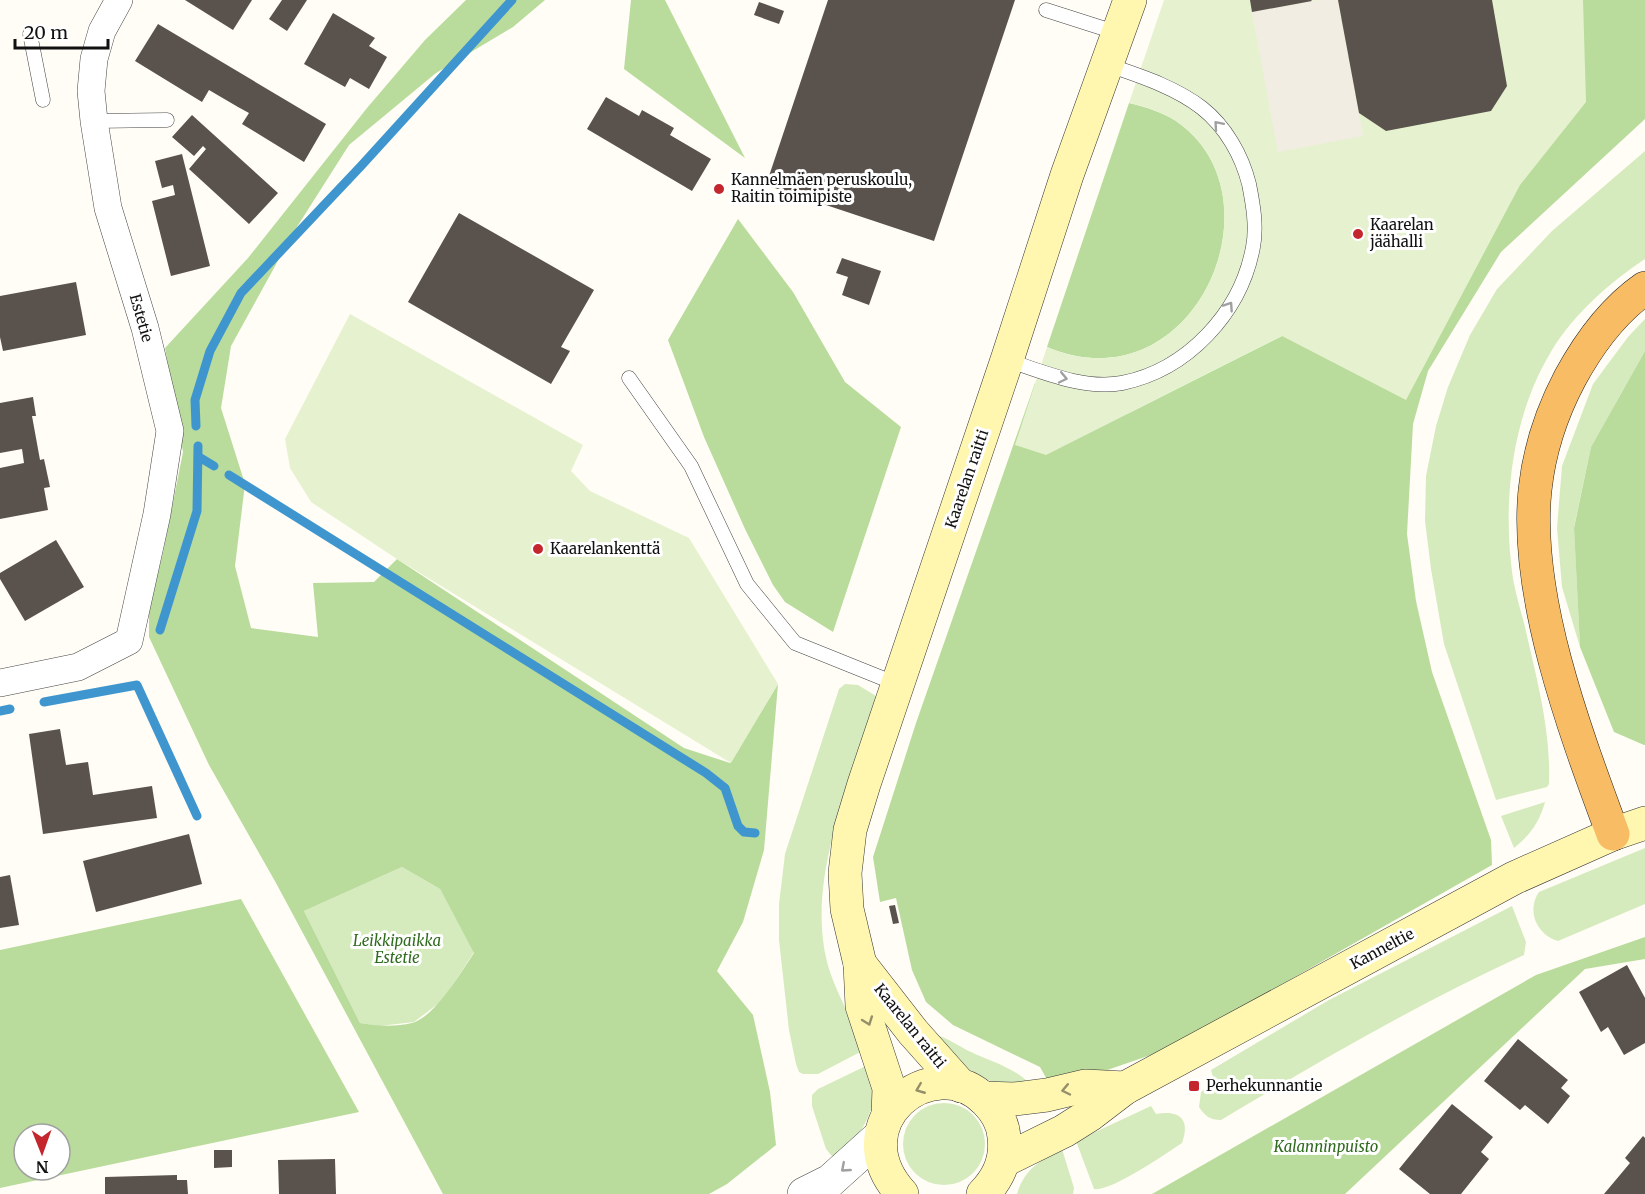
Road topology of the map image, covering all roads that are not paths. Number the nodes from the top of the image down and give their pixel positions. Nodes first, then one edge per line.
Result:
1 (119, 0) edge
2 (1130, 0) edge
3 (1046, 10) dead end
4 (1119, 33) junction
5 (30, 34) dead end
6 (1108, 65) junction
7 (43, 100) dead end
8 (166, 120) dead end
9 (94, 121) junction
10 (1645, 288) edge
11 (1007, 360) junction
12 (629, 378) dead end
13 (0, 683) edge
14 (897, 684) junction
15 (1645, 823) edge
16 (1613, 834) junction
17 (860, 964) junction
18 (1125, 1088) junction
19 (972, 1092) junction
20 (884, 1125) junction
21 (992, 1184) edge
22 (804, 1194) edge
23 (903, 1194) edge

1 - 9 street, Estetie
2 - 4 main road, Kaarelan raitti
3 - 4 lane
4 - 6 main road, Kaarelan raitti
5 - 7 lane
6 - 11 main road, Kaarelan raitti
11 -> 6 lane
8 - 9 lane
9 - 13 street, Estetie
10 - 16 highway
11 - 14 main road, Kaarelan raitti
12 - 14 lane
14 - 17 main road, Kaarelan raitti
15 - 16 main road, Kanneltie
16 - 18 main road, Kanneltie
17 - 19 main road, Kaarelan raitti
17 -> 20 main road, Kaarelan raitti
18 -> 19 main road
18 - 21 main road, Kanneltie
19 -> 20 main road
19 - 21 main road, Kaarelan raitti
20 -> 22 street
20 - 23 main road, Kaarelan raitti

